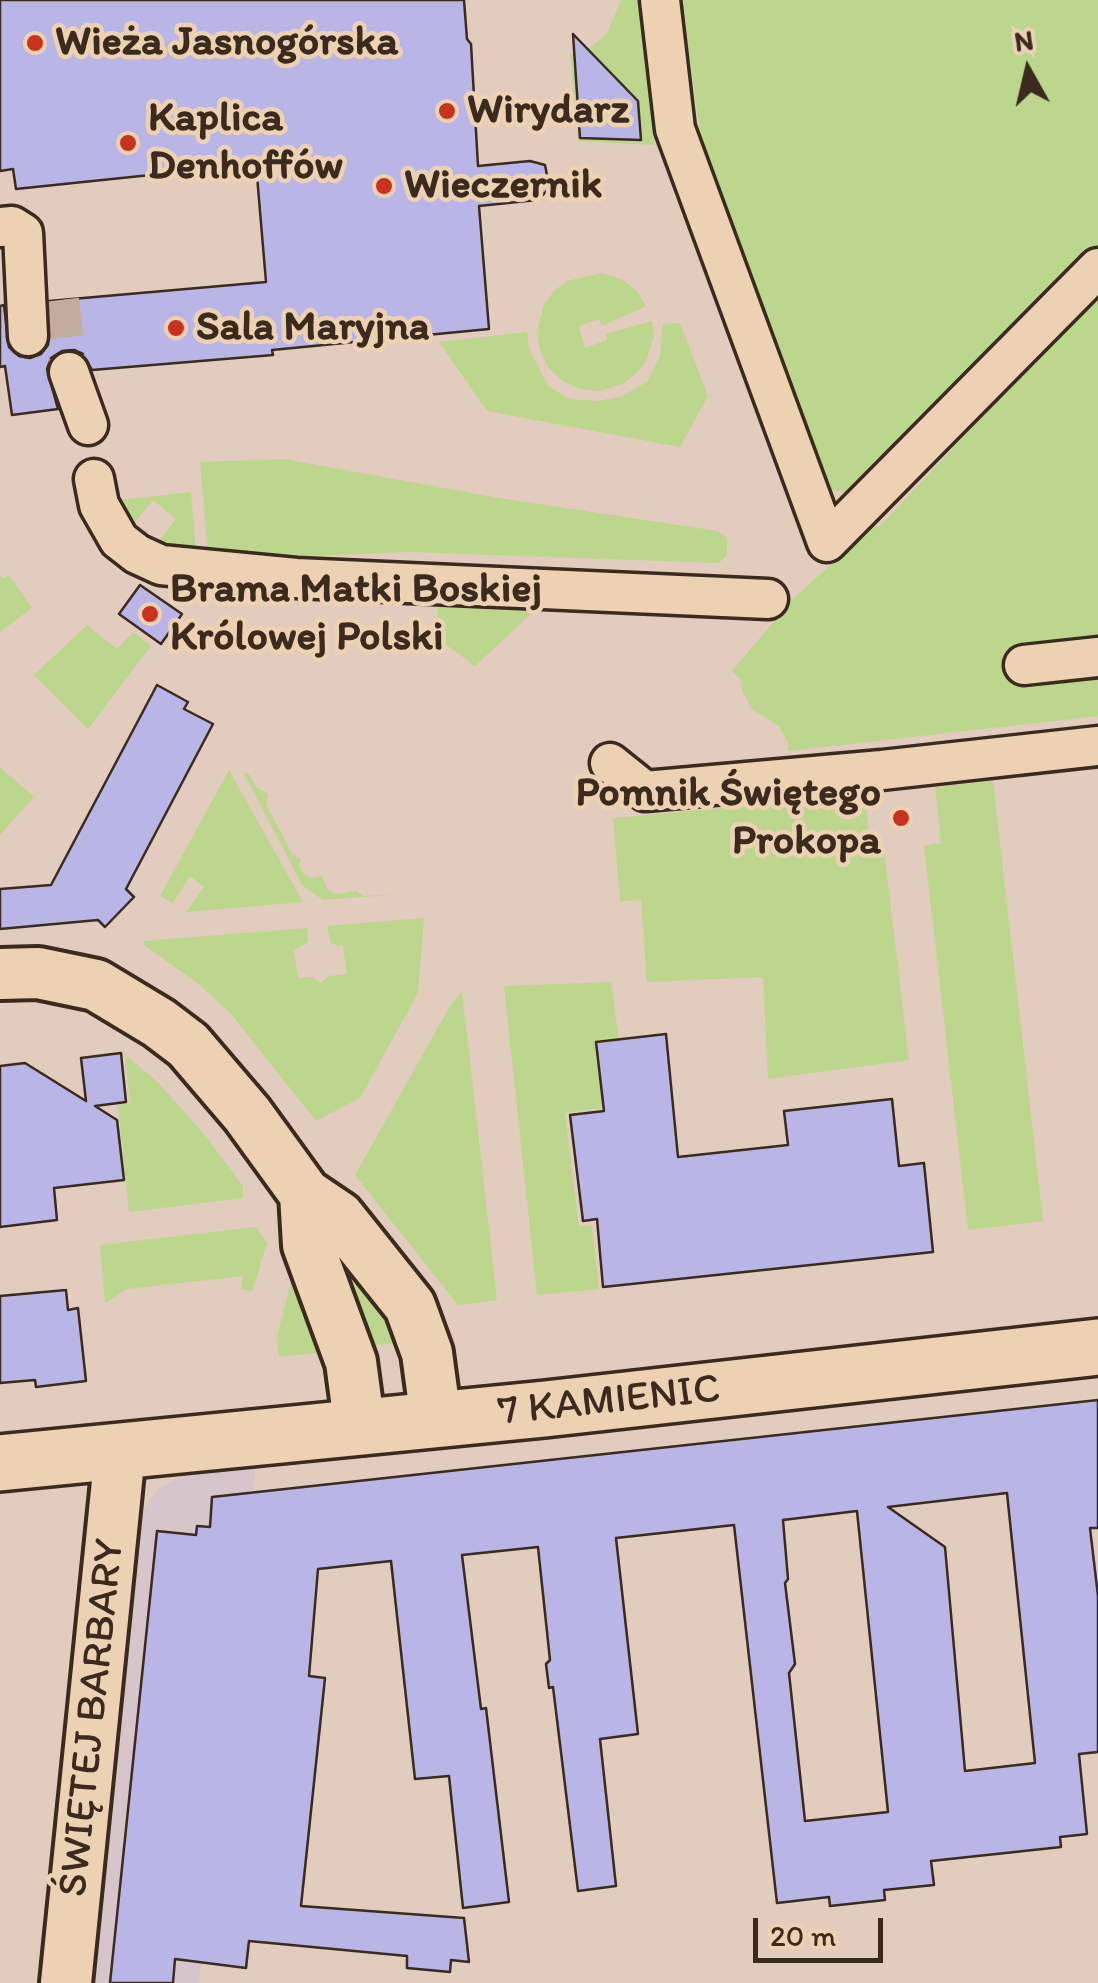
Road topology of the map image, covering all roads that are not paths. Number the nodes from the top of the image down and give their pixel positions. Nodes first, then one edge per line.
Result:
1 (660, 0) edge
2 (0, 227) edge
3 (1098, 268) edge
4 (28, 336) dead end
5 (70, 372) tunnel mouth
6 (88, 425) dead end
7 (94, 479) dead end
8 (768, 599) dead end
9 (1098, 657) edge
10 (1024, 665) dead end
11 (1098, 746) edge
12 (610, 763) dead end
13 (0, 974) edge
14 (305, 1194) junction
15 (1098, 1347) edge
16 (436, 1420) junction
17 (360, 1428) junction
18 (120, 1452) junction
19 (0, 1463) edge
20 (66, 1983) edge

1 - 3 street
2 - 4 street
5 - 6 street
7 - 8 street
9 - 10 street
11 - 12 street
13 - 14 street
14 - 16 street
14 - 17 street
15 - 16 street, 7 KAMIENIC
16 - 17 street, 7 KAMIENIC
17 - 18 street, 7 KAMIENIC
18 - 19 street, 7 KAMIENIC
18 - 20 street, ŚWIĘTEJ BARBARY

